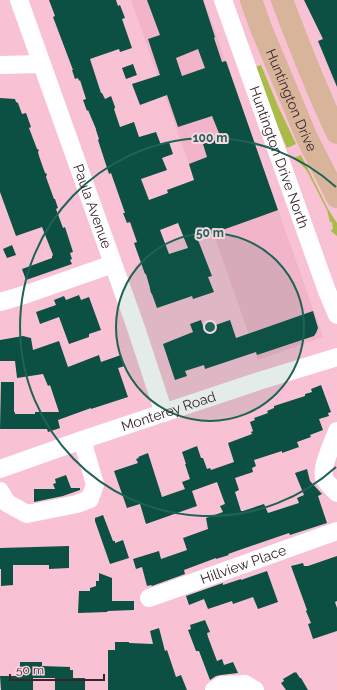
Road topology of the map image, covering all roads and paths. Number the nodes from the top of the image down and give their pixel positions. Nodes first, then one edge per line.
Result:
1 (19, 0) edge
2 (223, 0) edge
3 (251, 0) edge
4 (282, 0) edge
5 (42, 64) junction
6 (0, 65) edge
7 (337, 133) edge
8 (337, 197) edge
9 (113, 264) junction
10 (0, 302) edge
11 (337, 315) edge
12 (337, 357) edge
13 (164, 413) junction
14 (337, 431) edge
15 (82, 440) junction
16 (0, 469) edge
17 (0, 491) edge
18 (337, 493) edge
19 (337, 531) edge
20 (149, 598) dead end
21 (214, 690) edge
22 (255, 690) edge

1 - 5 street, Paula Avenue
2 - 11 street, Huntington Drive North
3 - 8 main road, Huntington Drive
4 - 7 main road, Huntington Drive
5 - 6 street
5 - 9 street, Paula Avenue
9 - 10 street
9 - 13 street, Paula Avenue
12 - 13 street, Monterey Road
13 - 15 street, Monterey Road
14 - 18 street
15 - 16 street, Monterey Road
15 - 17 street
19 - 20 street, Hillview Place
21 - 22 street

